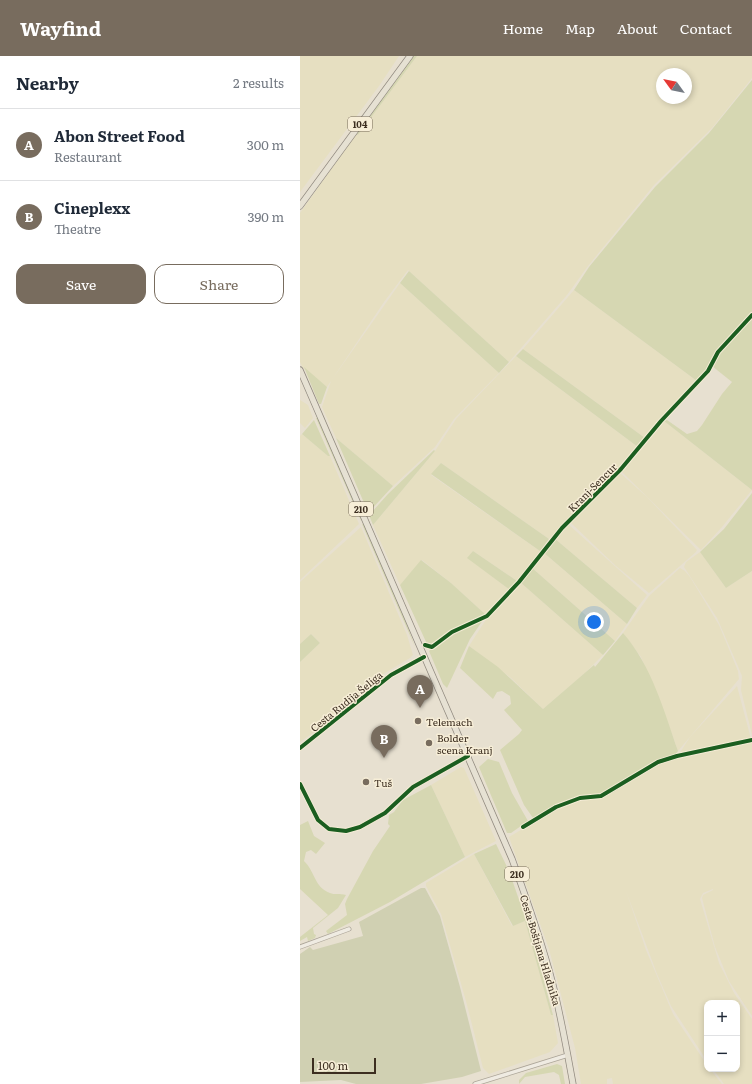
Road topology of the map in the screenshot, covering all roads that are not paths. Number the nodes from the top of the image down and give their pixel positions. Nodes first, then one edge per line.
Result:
1 (410, 56) edge
2 (300, 206) edge
3 (752, 315) edge
4 (300, 370) edge
5 (425, 645) dead end
6 (424, 657) junction
7 (752, 740) edge
8 (300, 748) edge
9 (468, 756) junction
10 (300, 784) edge
11 (523, 827) dead end
12 (349, 929) dead end
13 (300, 948) edge
14 (568, 1055) junction
15 (476, 1084) edge
16 (573, 1084) edge

1 - 2 main road, 104
3 - 5 street, Kranj-Sencur
4 - 6 main road, Cesta Boštjana Hladnika / 210
6 - 8 street, Cesta Rudija Šeliga
6 - 9 main road, Cesta Boštjana Hladnika / 210
7 - 11 street
9 - 10 street
9 - 14 main road, Cesta Boštjana Hladnika / 210
12 - 13 street
14 - 15 street
14 - 16 main road, Cesta Boštjana Hladnika / 210

